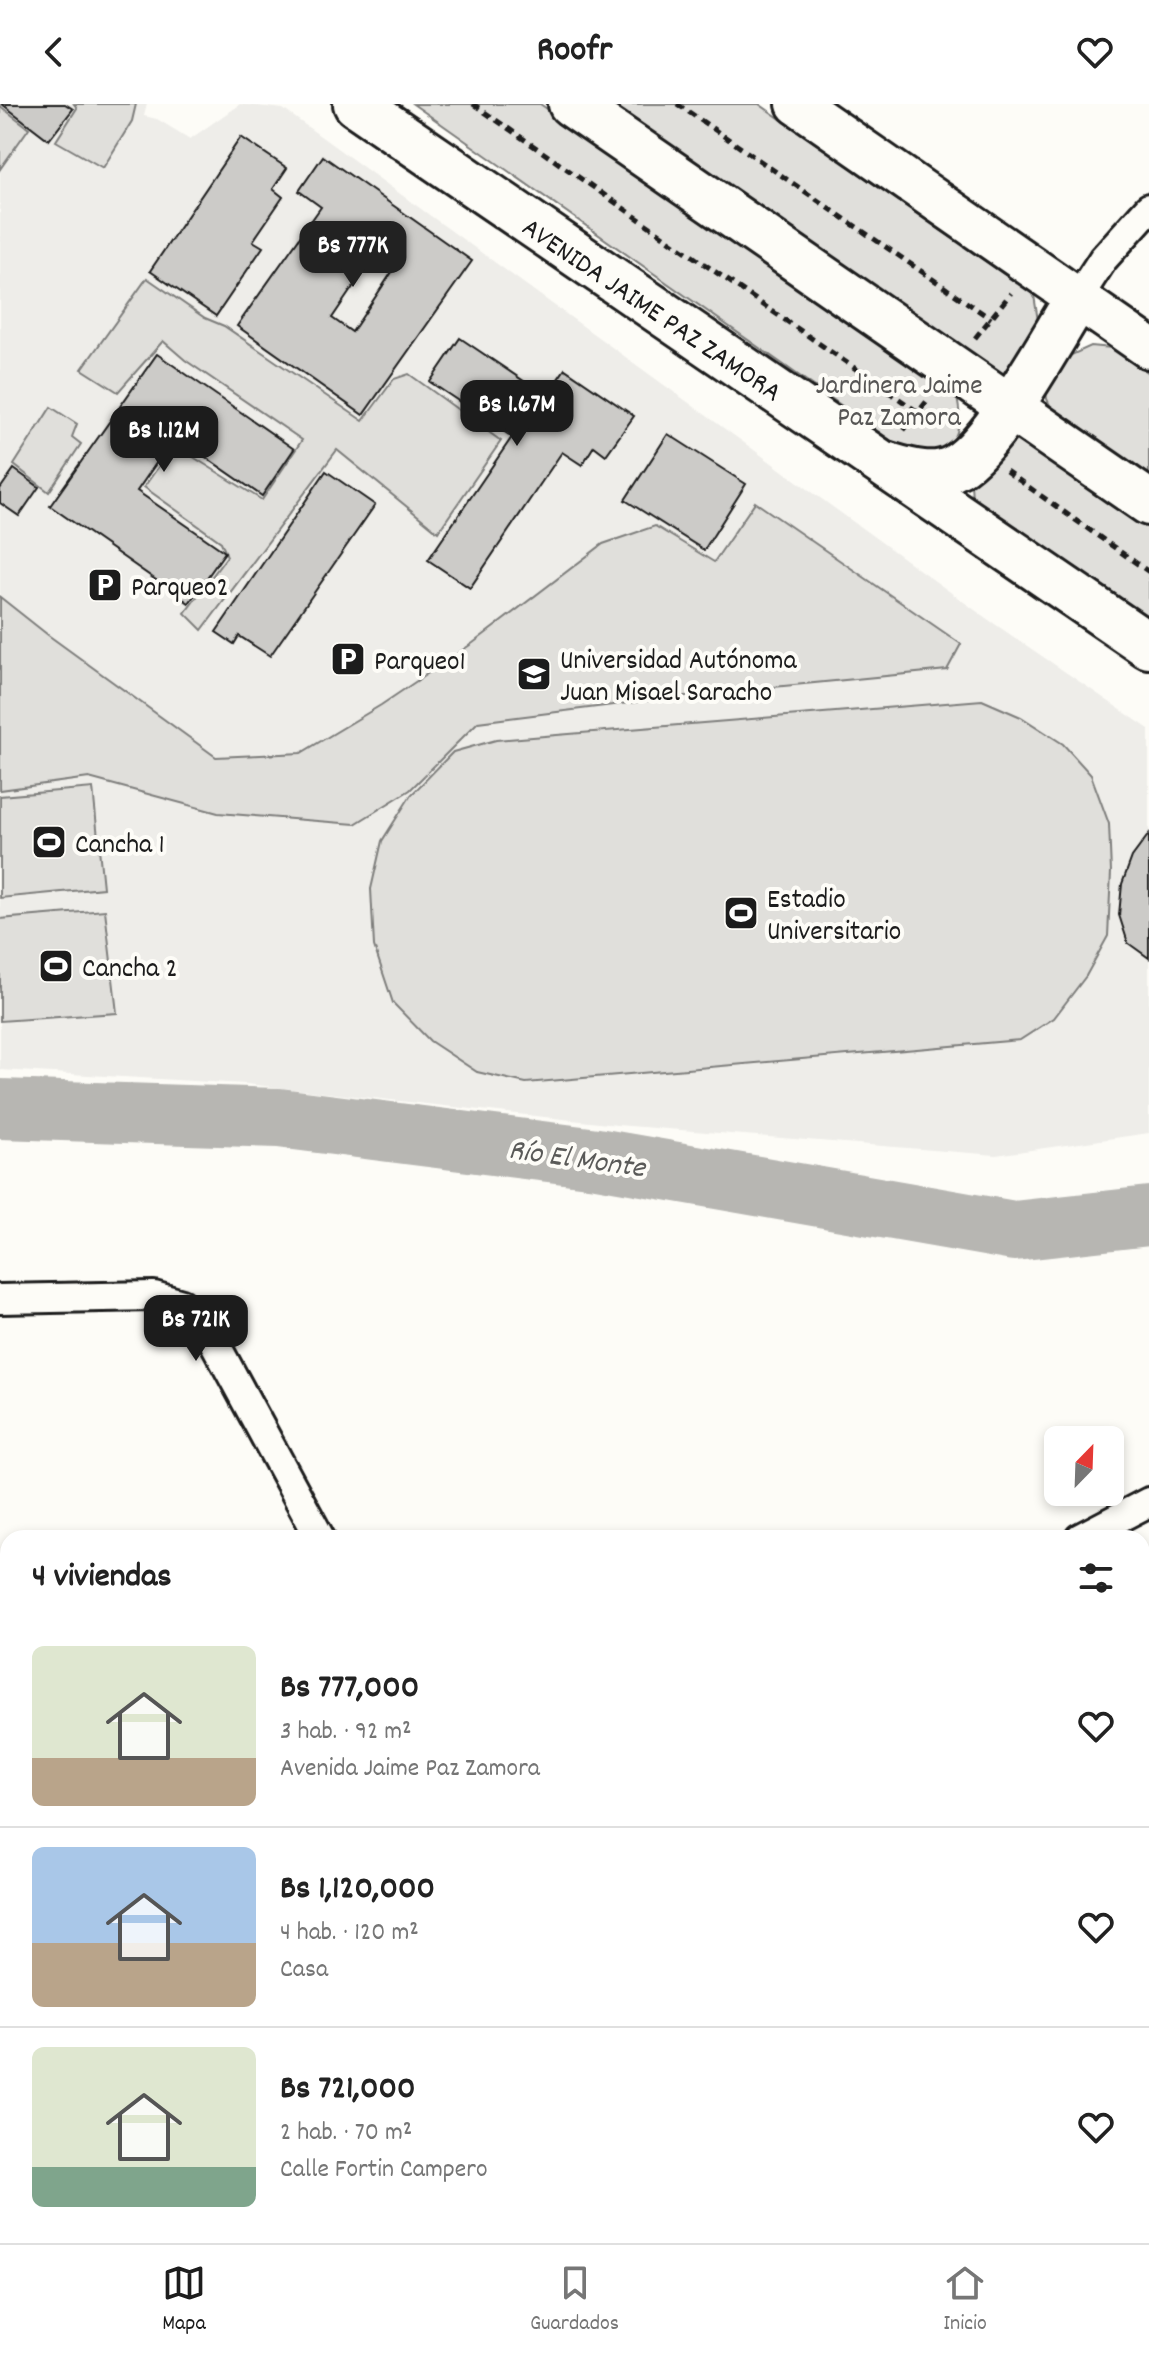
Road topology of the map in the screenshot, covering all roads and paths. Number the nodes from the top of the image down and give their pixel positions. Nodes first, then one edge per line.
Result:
1 (356, 104) edge
2 (473, 104) edge
3 (571, 104) edge
4 (677, 104) edge
5 (797, 104) edge
6 (1149, 208) edge
7 (1077, 299) junction
8 (991, 319) dead end
9 (1149, 348) edge
10 (1010, 406) junction
11 (918, 412) dead end
12 (976, 450) junction
13 (879, 462) junction
14 (1149, 503) edge
15 (1149, 572) edge
16 (1149, 646) edge
17 (0, 1299) edge
18 (1149, 1502) edge
19 (316, 1530) edge
20 (1095, 1530) edge

1 - 13 main road, AVENIDA JAIME PAZ ZAMORA
2 - 11 path
3 - 10 main road
4 - 8 path
5 - 7 street
6 - 7 street
7 - 9 street
7 - 10 main road
10 - 12 main road
10 - 14 main road
12 - 13 main road
12 - 15 path
13 - 16 main road, AVENIDA JAIME PAZ ZAMORA
17 - 19 street
18 - 20 street

